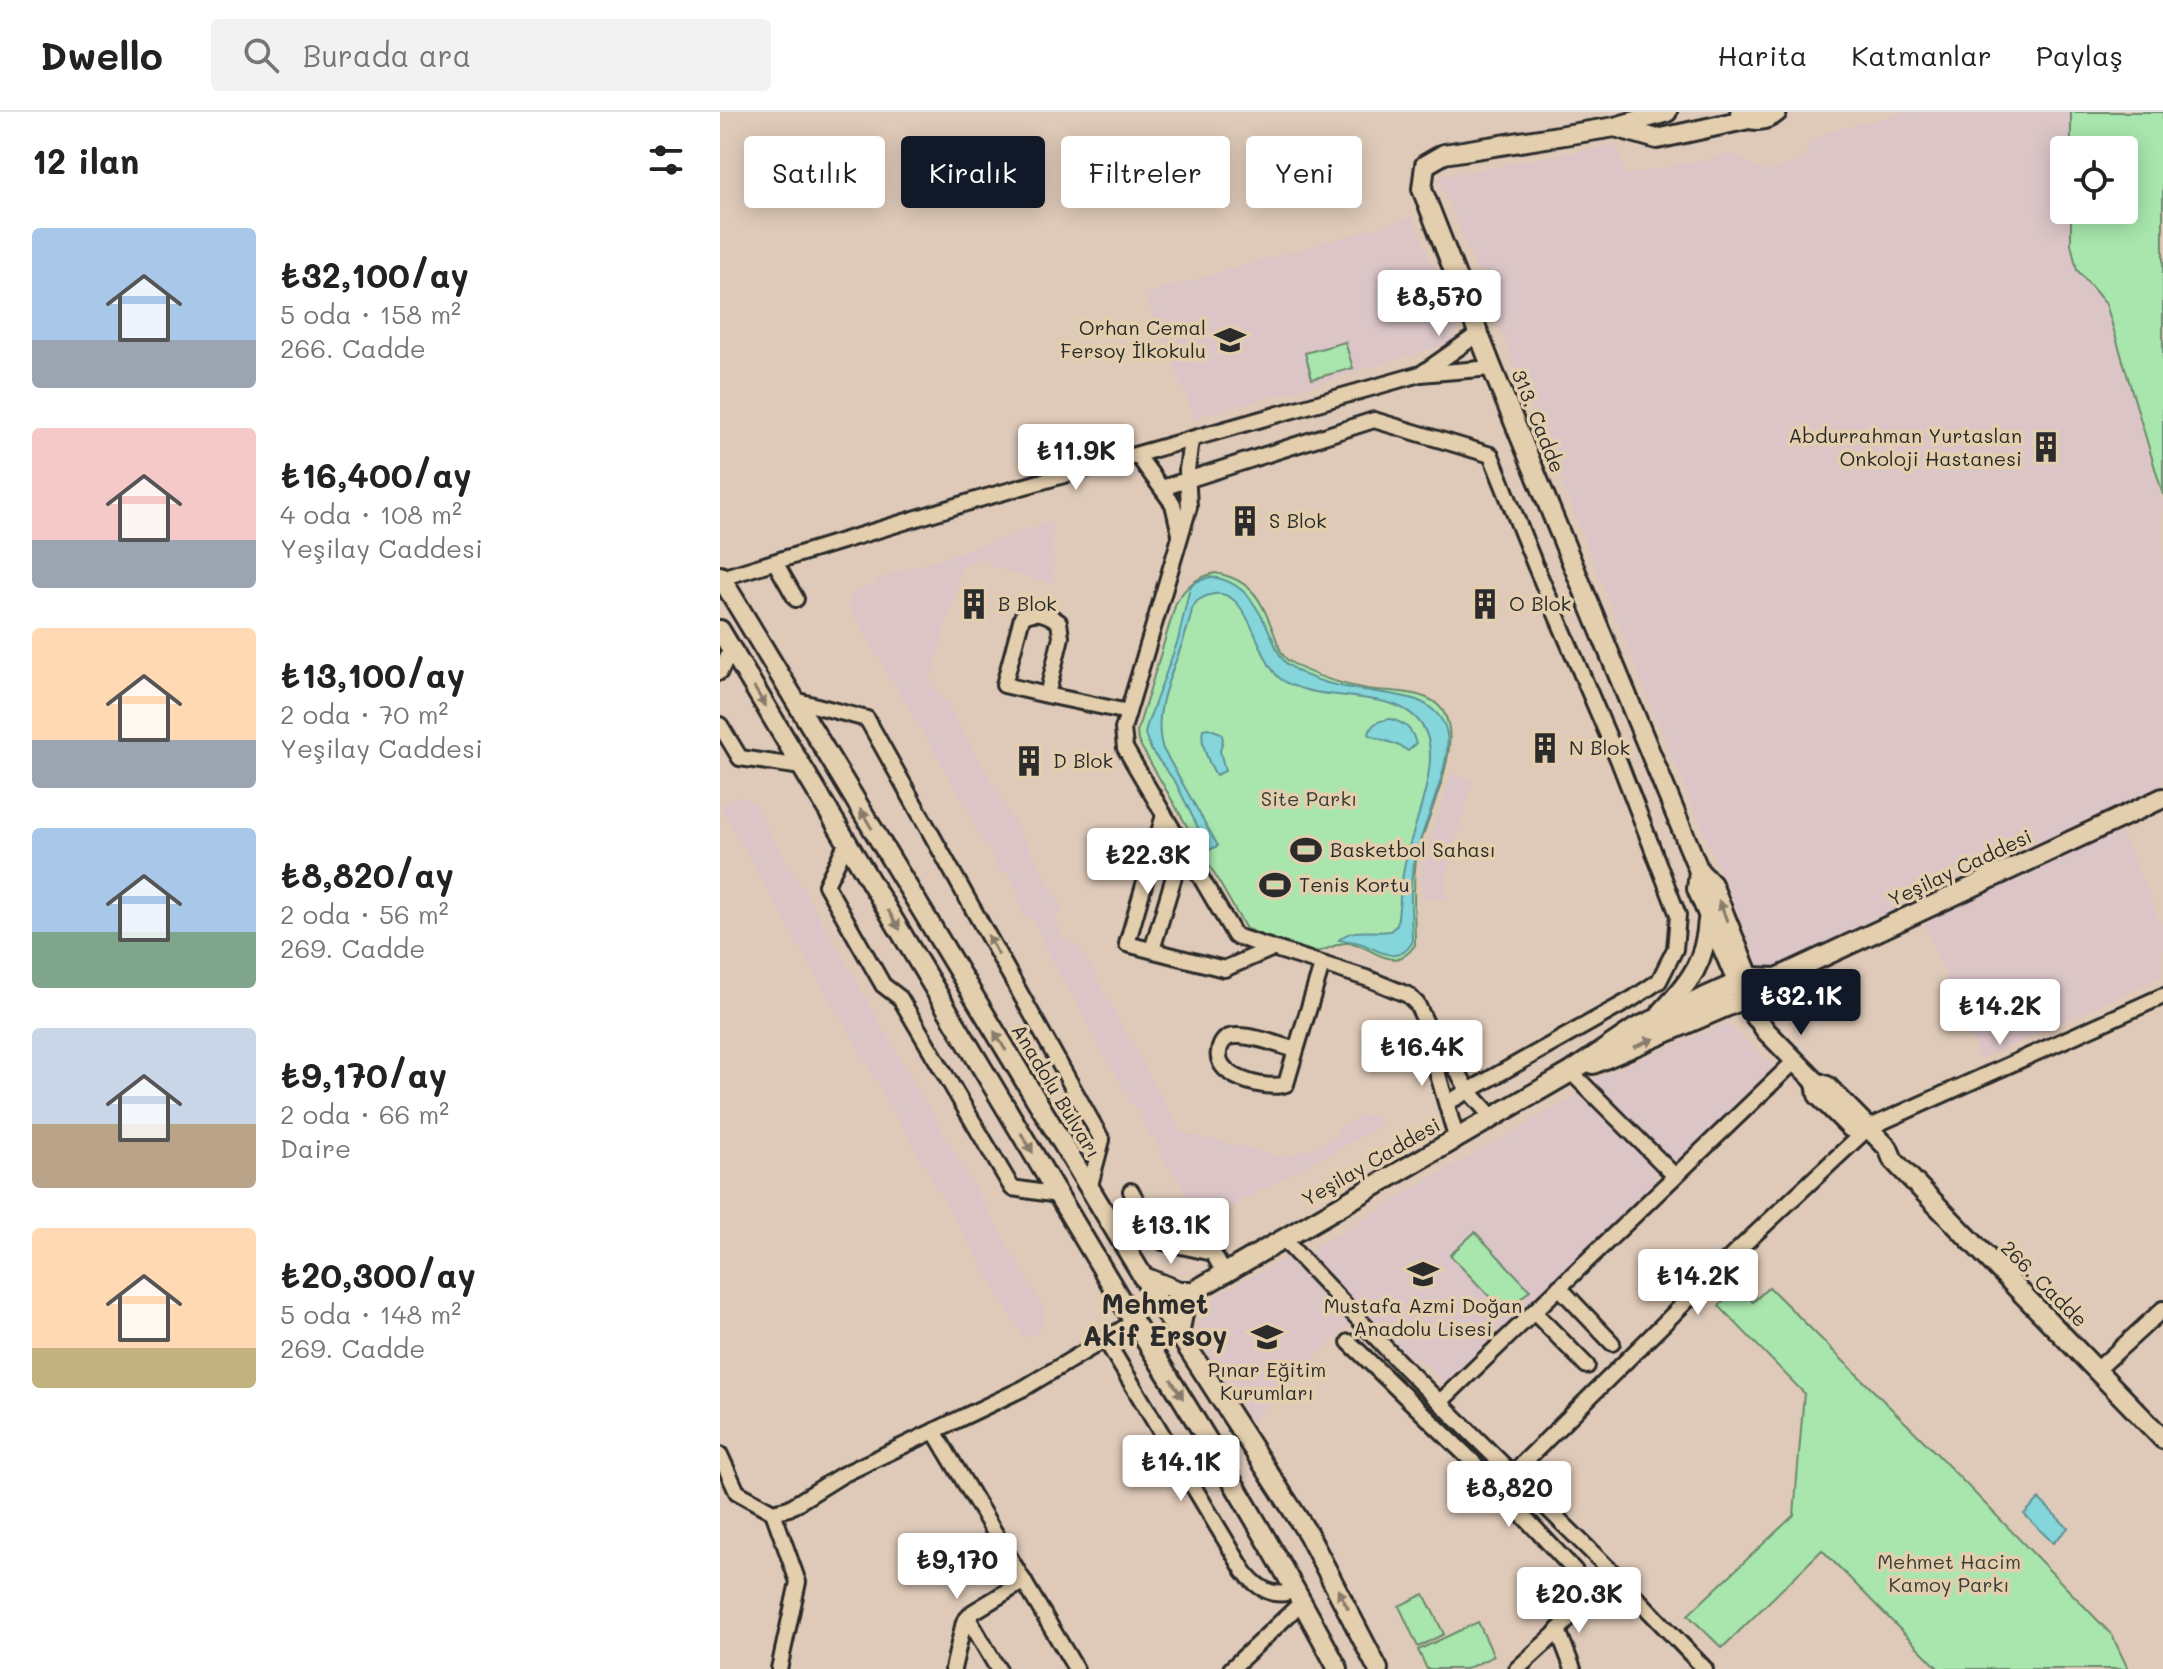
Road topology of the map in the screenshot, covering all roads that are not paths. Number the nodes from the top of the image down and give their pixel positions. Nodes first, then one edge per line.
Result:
1 (1633, 112) edge
2 (1667, 112) edge
3 (1776, 112) edge
4 (1786, 112) edge
5 (1744, 115) edge
6 (1615, 127) junction
7 (1478, 334) junction
8 (1492, 368) junction
9 (1420, 374) junction
10 (1191, 440) junction
11 (1138, 456) junction
12 (1188, 480) junction
13 (1162, 488) junction
14 (1181, 539) junction
15 (775, 562) junction
16 (721, 577) edge
17 (796, 599) dead end
18 (720, 630) edge
19 (731, 649) junction
20 (720, 672) edge
21 (1047, 695) junction
22 (794, 700) junction
23 (1128, 712) junction
24 (720, 725) edge
25 (802, 767) junction
26 (2163, 798) edge
27 (1164, 815) junction
28 (1156, 841) junction
29 (847, 842) junction
30 (1699, 871) junction
31 (1708, 917) junction
32 (1271, 949) junction
33 (1152, 950) junction
34 (1322, 965) junction
35 (1747, 988) junction
36 (2163, 996) edge
37 (1657, 1018) junction
38 (1431, 1034) junction
39 (1296, 1050) junction
40 (1795, 1061) junction
41 (1571, 1072) junction
42 (1468, 1090) junction
43 (1447, 1103) junction
44 (1491, 1116) junction
45 (1863, 1131) junction
46 (1456, 1137) junction
47 (1675, 1176) junction
48 (1089, 1189) junction
49 (1131, 1191) dead end
50 (1058, 1195) junction
51 (1283, 1239) junction
52 (1224, 1273) junction
53 (1142, 1276) junction
54 (1559, 1287) junction
55 (1194, 1291) junction
56 (2163, 1309) edge
57 (1534, 1312) junction
58 (1134, 1322) junction
59 (1179, 1335) junction
60 (1105, 1339) junction
61 (1349, 1342) dead end
62 (1612, 1343) dead end
63 (1587, 1366) dead end
64 (2098, 1369) junction
65 (1440, 1402) junction
66 (934, 1431) junction
67 (2163, 1439) edge
68 (1485, 1446) junction
69 (720, 1455) edge
70 (1471, 1460) junction
71 (1513, 1473) junction
72 (773, 1512) junction
73 (1575, 1571) dead end
74 (1611, 1571) junction
75 (1024, 1581) junction
76 (1298, 1596) junction
77 (968, 1618) junction
78 (1558, 1630) junction
79 (779, 1669) edge
80 (953, 1669) edge
81 (998, 1669) edge
82 (1076, 1669) edge
83 (1231, 1669) edge
84 (1338, 1669) edge
85 (1378, 1669) edge
86 (1517, 1669) edge
87 (1573, 1669) edge
88 (1705, 1669) edge

1 - 6 main road
2 - 6 main road, 313. Cadde
3 - 4 main road, 313. Cadde
3 - 5 main road, 313. Cadde
5 - 6 main road, 313. Cadde
6 - 7 main road, 313. Cadde
7 - 8 main road, 313. Cadde
7 - 9 street
8 - 9 street
8 - 30 main road, 313. Cadde
9 - 10 street
10 - 11 street
10 - 12 street
11 - 13 street
11 - 15 street
12 - 13 street
12 - 14 street
12 - 42 street
13 - 14 street
14 - 23 street
15 - 16 street
15 - 17 street
16 - 22 main road, Anadolu Bulvarı
18 - 19 main road
19 - 20 street
19 -> 25 main road
21 - 21 street
21 - 23 street
48 -> 22 main road, Anadolu Bulvarı
48 -> 22 street
23 - 27 street
24 - 25 street
25 - 29 main road
26 - 35 main road, Yeşilay Caddesi
27 - 28 street
27 - 32 street
28 - 33 street
28 - 33 street
29 -> 50 main road
29 - 50 street
30 - 31 main road, 313. Cadde
35 -> 30 main road, 313. Cadde
31 - 35 main road, 313. Cadde
31 - 37 main road
32 - 33 street
32 - 34 street
34 - 38 street
34 - 39 street
35 - 37 main road, Yeşilay Caddesi
35 - 40 main road, 266. Cadde
41 -> 35 main road, Yeşilay Caddesi
36 - 45 street
37 - 41 main road, Yeşilay Caddesi
38 - 42 street
38 - 43 street
39 - 39 street
40 - 45 main road, 266. Cadde
40 - 47 street
41 - 44 main road, Yeşilay Caddesi
41 - 47 street
42 - 43 street
42 - 44 street
43 - 46 street
44 - 46 main road, Yeşilay Caddesi
45 - 64 main road, 266. Cadde
45 - 71 street
46 - 51 main road, Yeşilay Caddesi
47 - 54 street
48 - 53 main road, Anadolu Bulvarı
49 - 52 street
50 - 58 main road
51 - 52 main road, Yeşilay Caddesi
51 - 65 street
52 - 55 main road, Yeşilay Caddesi
53 - 55 main road
53 - 59 main road, Anadolu Bulvarı
54 - 57 street
54 - 62 street
55 - 59 main road
56 - 64 street
57 - 63 street
57 - 65 street
58 - 60 street
58 -> 76 main road
85 -> 59 main road, Anadolu Bulvarı
60 - 66 street
60 - 76 street
61 - 70 street
64 - 67 main road, 266. Cadde
65 - 68 street
66 - 72 street
66 - 75 street
68 - 70 street
68 - 71 street
69 - 72 street
70 - 73 street
71 - 74 street
72 - 79 street
74 - 78 street
74 - 88 street
75 - 77 street
75 - 82 street
76 - 83 street
76 - 84 main road
77 - 80 street
77 - 81 street
78 - 86 street
78 - 87 street

